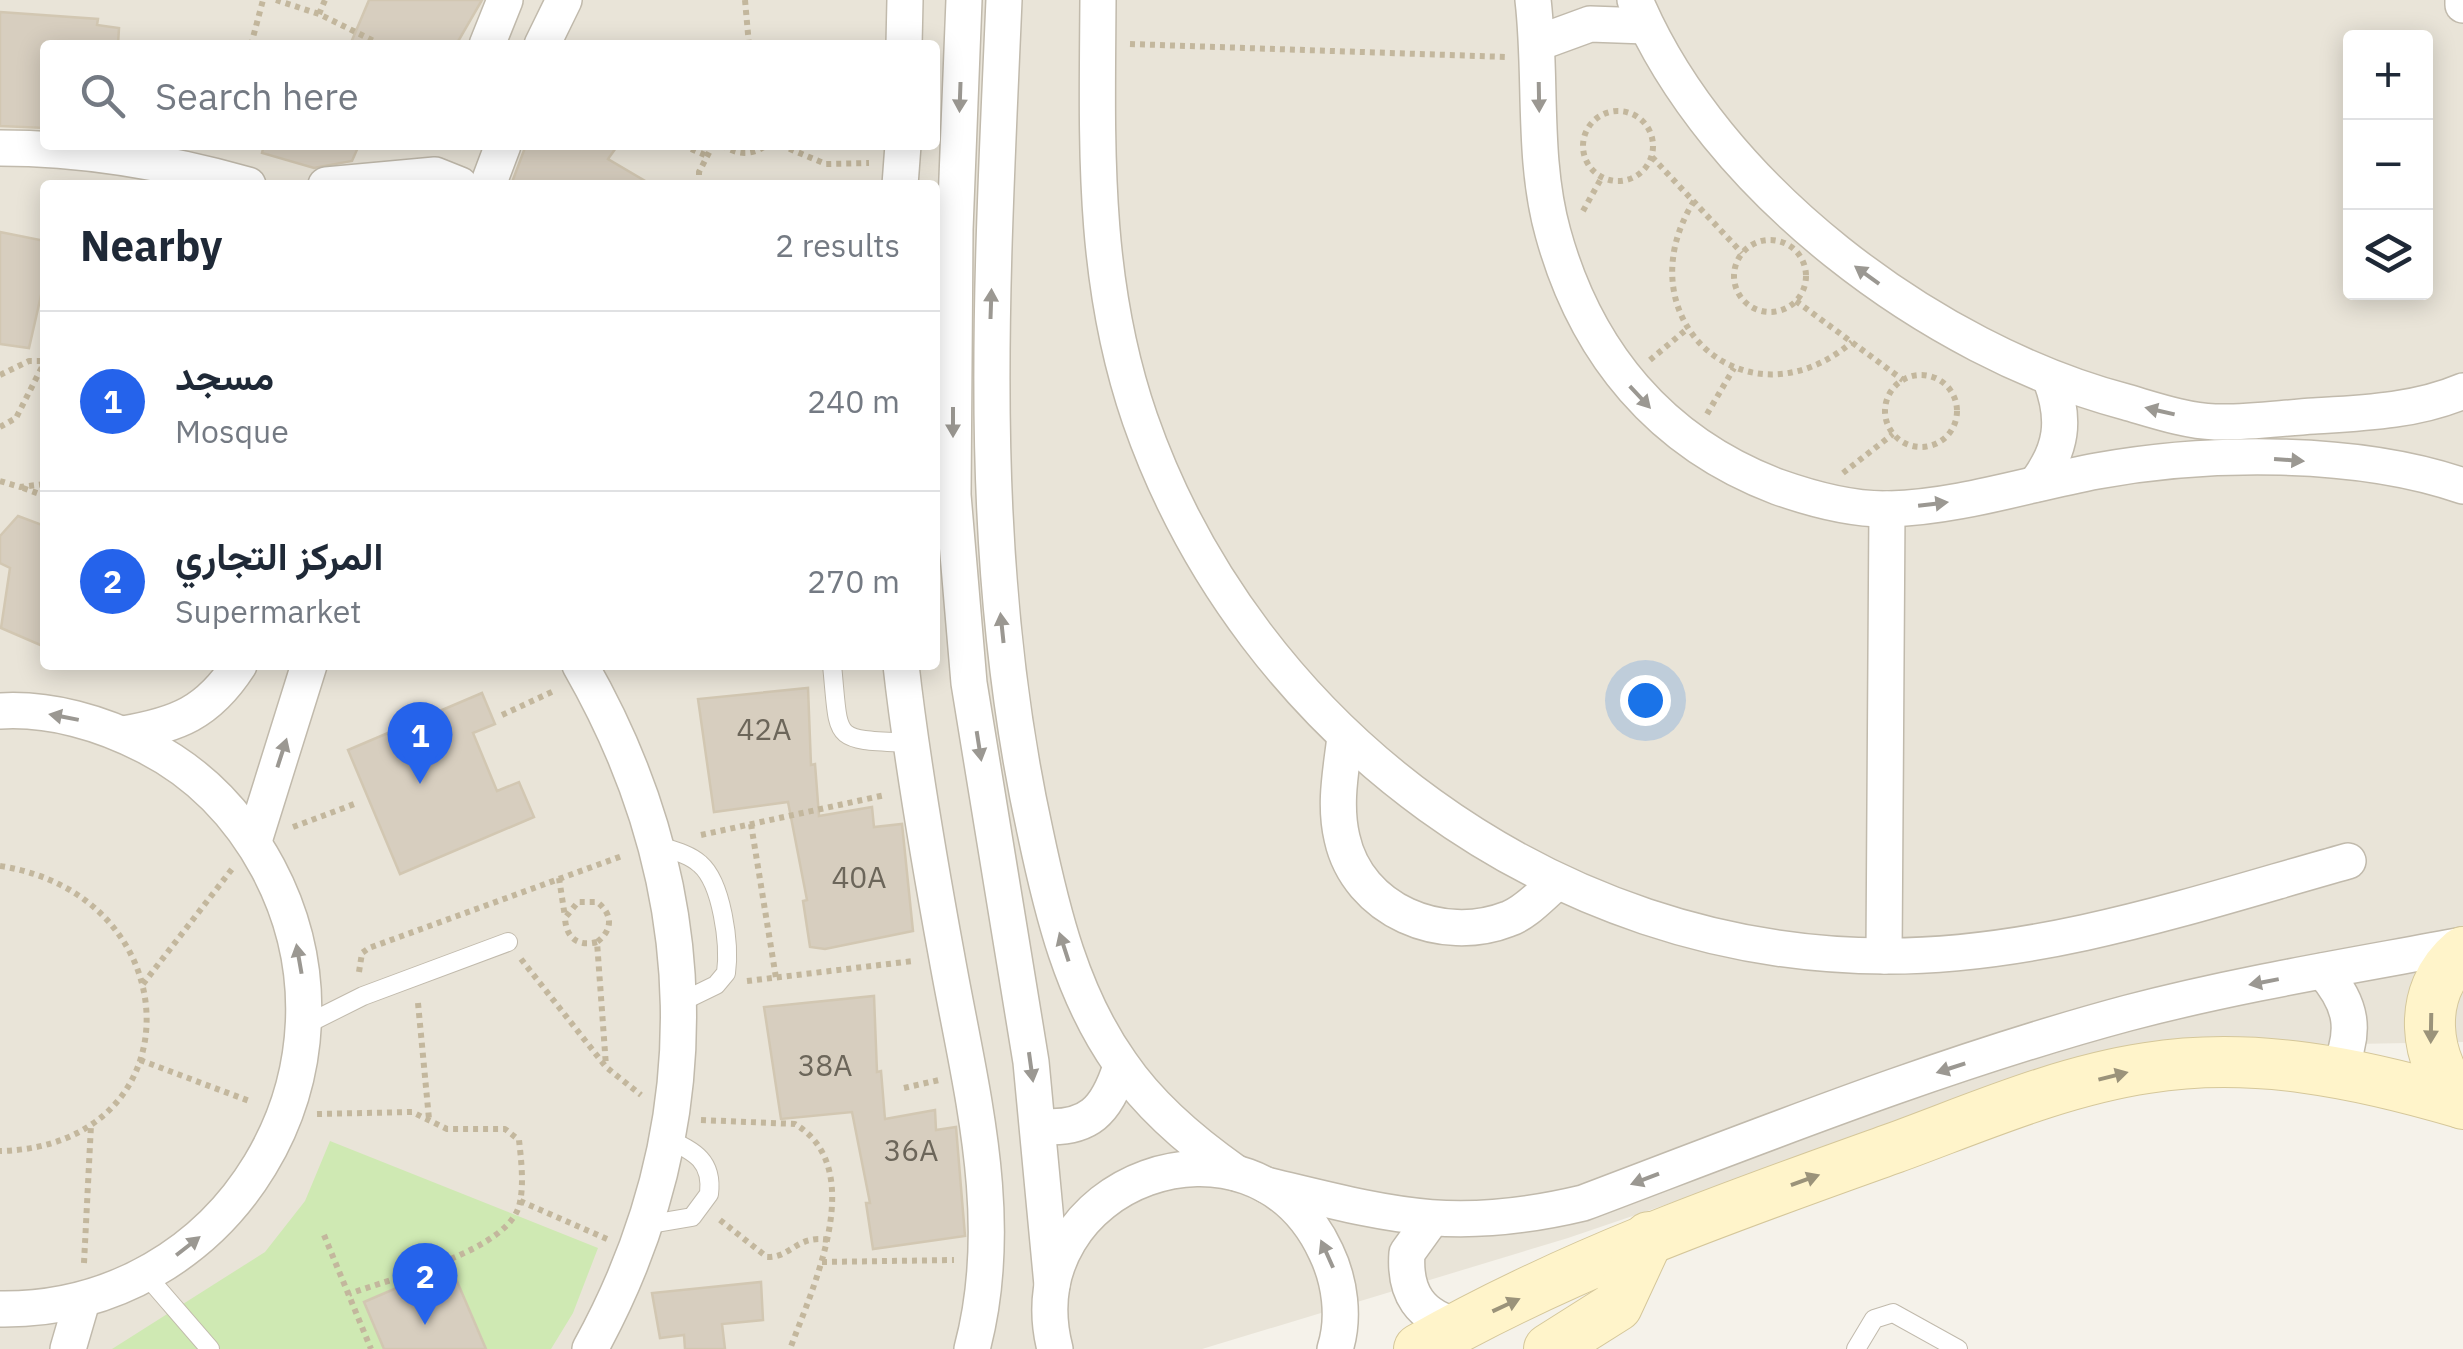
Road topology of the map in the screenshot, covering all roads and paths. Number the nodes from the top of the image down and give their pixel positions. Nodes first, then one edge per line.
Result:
1 (262, 0) edge
2 (276, 0) edge
3 (325, 0) edge
4 (505, 0) edge
5 (564, 0) edge
6 (746, 0) edge
7 (905, 0) edge
8 (964, 0) edge
9 (1004, 0) edge
10 (1098, 0) edge
11 (1533, 0) edge
12 (1640, 13) edge
13 (320, 14) junction
14 (252, 40) edge
15 (372, 40) edge
16 (488, 40) edge
17 (544, 40) edge
18 (750, 40) edge
19 (904, 40) edge
20 (1098, 43) junction
21 (1538, 51) junction
22 (0, 148) edge
23 (40, 148) edge
24 (69, 150) edge
25 (501, 150) edge
26 (694, 150) edge
27 (709, 150) edge
28 (730, 150) edge
29 (760, 150) edge
30 (789, 150) edge
31 (705, 155) junction
32 (1652, 157) junction
33 (902, 160) edge
34 (443, 172) edge
35 (229, 180) edge
36 (371, 180) edge
37 (490, 180) edge
38 (700, 180) edge
39 (1694, 202) junction
40 (1742, 253) junction
41 (1796, 302) junction
42 (1852, 342) junction
43 (40, 361) edge
44 (1734, 368) junction
45 (40, 371) edge
46 (0, 375) edge
47 (1904, 380) junction
48 (2051, 380) junction
49 (2463, 391) edge
50 (0, 427) edge
51 (1893, 434) junction
52 (2214, 438) junction
53 (1697, 446) junction
54 (0, 481) edge
55 (2036, 484) junction
56 (40, 485) edge
57 (2463, 486) edge
58 (20, 487) junction
59 (40, 494) edge
60 (1819, 500) junction
61 (1887, 510) junction
62 (235, 670) edge
63 (308, 670) edge
64 (582, 670) edge
65 (832, 670) edge
66 (901, 670) edge
67 (0, 711) edge
68 (123, 734) junction
69 (1345, 737) junction
70 (910, 743) junction
71 (915, 788) junction
72 (358, 803) dead end
73 (751, 824) junction
74 (254, 841) junction
75 (655, 845) junction
76 (2348, 862) dead end
77 (0, 866) edge
78 (559, 878) junction
79 (1557, 882) junction
80 (566, 918) junction
81 (508, 942) joint
82 (598, 942) junction
83 (2463, 948) edge
84 (1884, 956) junction
85 (946, 957) junction
86 (2323, 971) junction
87 (415, 976) junction
88 (776, 978) junction
89 (144, 984) junction
90 (716, 985) junction
91 (363, 996) junction
92 (679, 1003) junction
93 (305, 1025) junction
94 (140, 1060) junction
95 (1121, 1066) junction
96 (606, 1067) junction
97 (2338, 1071) junction
98 (2462, 1103) edge
99 (286, 1115) junction
100 (430, 1121) junction
101 (91, 1124) junction
102 (1039, 1126) junction
103 (670, 1129) junction
104 (0, 1151) edge
105 (1251, 1179) junction
106 (520, 1202) junction
107 (703, 1206) junction
108 (1430, 1221) junction
109 (324, 1235) dead end
110 (1649, 1237) junction
111 (640, 1238) junction
112 (829, 1240) junction
113 (986, 1259) junction
114 (822, 1262) junction
115 (146, 1275) junction
116 (1051, 1292) junction
117 (349, 1294) junction
118 (82, 1301) junction
119 (0, 1309) edge
120 (1439, 1338) edge
121 (1557, 1347) edge
122 (68, 1349) edge
123 (210, 1349) edge
124 (371, 1349) edge
125 (590, 1349) edge
126 (790, 1349) edge
127 (972, 1349) edge
128 (1032, 1349) edge
129 (1055, 1349) edge
130 (1334, 1349) edge
131 (1856, 1349) edge
132 (1958, 1349) edge

1 - 14 path
2 - 13 path
3 - 13 path
4 - 16 street
5 - 17 street
6 - 18 path
7 - 19 street
8 -> 102 street
95 -> 9 street
10 - 20 street
11 - 21 street
12 - 21 street
48 -> 12 street
13 - 15 path
20 - 21 path
20 - 69 street
21 -> 53 street
22 - 23 street
24 - 35 street
25 - 37 street
26 - 31 path
27 - 31 path
28 - 29 path
30 - 33 path
31 - 38 path
32 - 32 path
32 - 39 path
34 - 36 street
39 - 40 path
39 - 44 path
40 - 41 path
40 - 41 path
41 - 42 path
42 - 44 path
42 - 47 path
43 - 46 path
44 - 53 path
45 - 50 path
47 - 51 path
47 - 51 path
52 -> 48 street
48 - 55 street
49 - 52 street
51 - 60 path
52 - 55 street
52 -> 57 street
53 - 60 street
54 - 58 path
61 -> 55 street
56 - 58 path
58 - 59 path
60 - 61 street
61 - 84 street
62 - 68 street
74 -> 63 street
64 - 75 street
65 - 70 lane
66 - 70 street
68 -> 67 street
68 - 74 street
69 - 79 street
69 - 79 street
70 - 71 street
71 - 73 path
71 - 85 street
72 - 74 path
73 - 75 path
73 - 88 path
74 - 89 path
93 -> 74 street
75 - 78 path
75 - 90 lane
75 - 92 street
76 - 84 street
77 - 89 path
78 - 80 path
78 - 91 path
79 - 84 street
80 - 82 path
80 - 82 path
81 - 87 lane
81 - 96 path
82 - 96 path
83 - 86 street
83 -> 98 street
85 - 88 path
85 - 113 street
86 - 97 street
86 -> 108 street
87 - 91 lane
87 - 100 path
88 - 90 path
89 - 94 path
90 - 92 lane
91 - 93 lane
92 - 103 street
93 - 99 street
94 - 99 path
94 - 101 path
95 - 102 street
95 - 105 street
96 - 103 path
97 - 98 street
110 -> 97 street
99 - 100 path
115 -> 99 street
100 - 106 path
101 - 104 path
101 - 118 path
102 - 116 street
103 - 107 lane
103 - 111 street
103 - 112 path
105 - 108 street
105 - 116 street
130 -> 105 street
106 - 111 path
106 - 117 path
107 - 111 lane
107 - 112 path
108 - 120 street
109 - 117 path
120 -> 110 street
110 - 121 street
111 - 125 street
112 - 114 path
113 - 114 path
113 - 127 street
114 - 126 path
115 - 118 street
115 - 123 lane
116 - 128 street
116 - 129 street
117 - 124 path
118 - 119 street
118 - 122 street
131 - 132 lane

